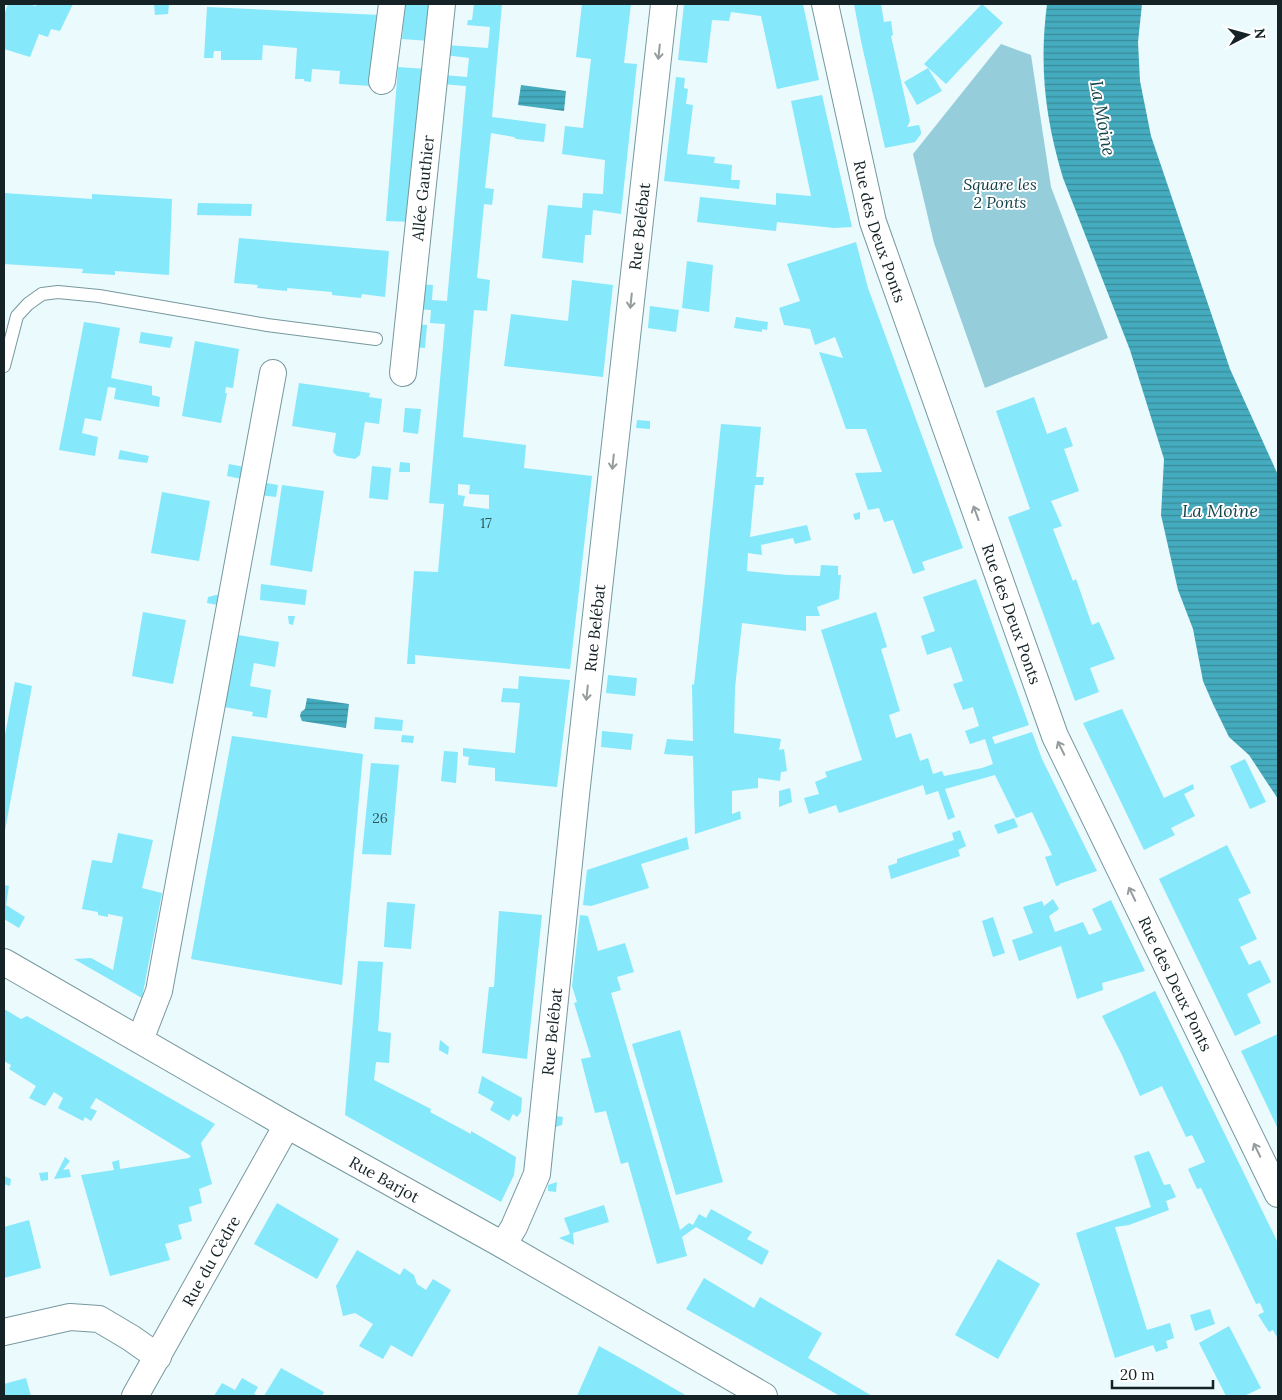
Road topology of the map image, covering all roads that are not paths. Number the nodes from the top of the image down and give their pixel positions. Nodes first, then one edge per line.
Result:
1 (392, 4) edge
2 (442, 4) edge
3 (664, 4) edge
4 (825, 4) edge
5 (382, 81) dead end
6 (376, 339) dead end
7 (4, 366) edge
8 (273, 373) dead end
9 (403, 373) dead end
10 (4, 962) edge
11 (140, 1040) junction
12 (287, 1125) junction
13 (1278, 1194) edge
14 (504, 1245) junction
15 (4, 1332) edge
16 (158, 1357) junction
17 (135, 1396) edge
18 (764, 1396) edge

1 - 5 street
2 - 9 street, Allée Gauthier
3 -> 14 street, Rue Belébat
13 -> 4 street, Rue des Deux Ponts
6 - 7 lane
8 - 11 street
10 - 11 street, Rue Barjot
11 - 12 street, Rue Barjot
12 - 14 street, Rue Barjot
12 - 16 street, Rue du Cèdre
14 - 18 street, Rue Barjot
15 - 16 street
16 - 17 street, Rue du Cèdre

